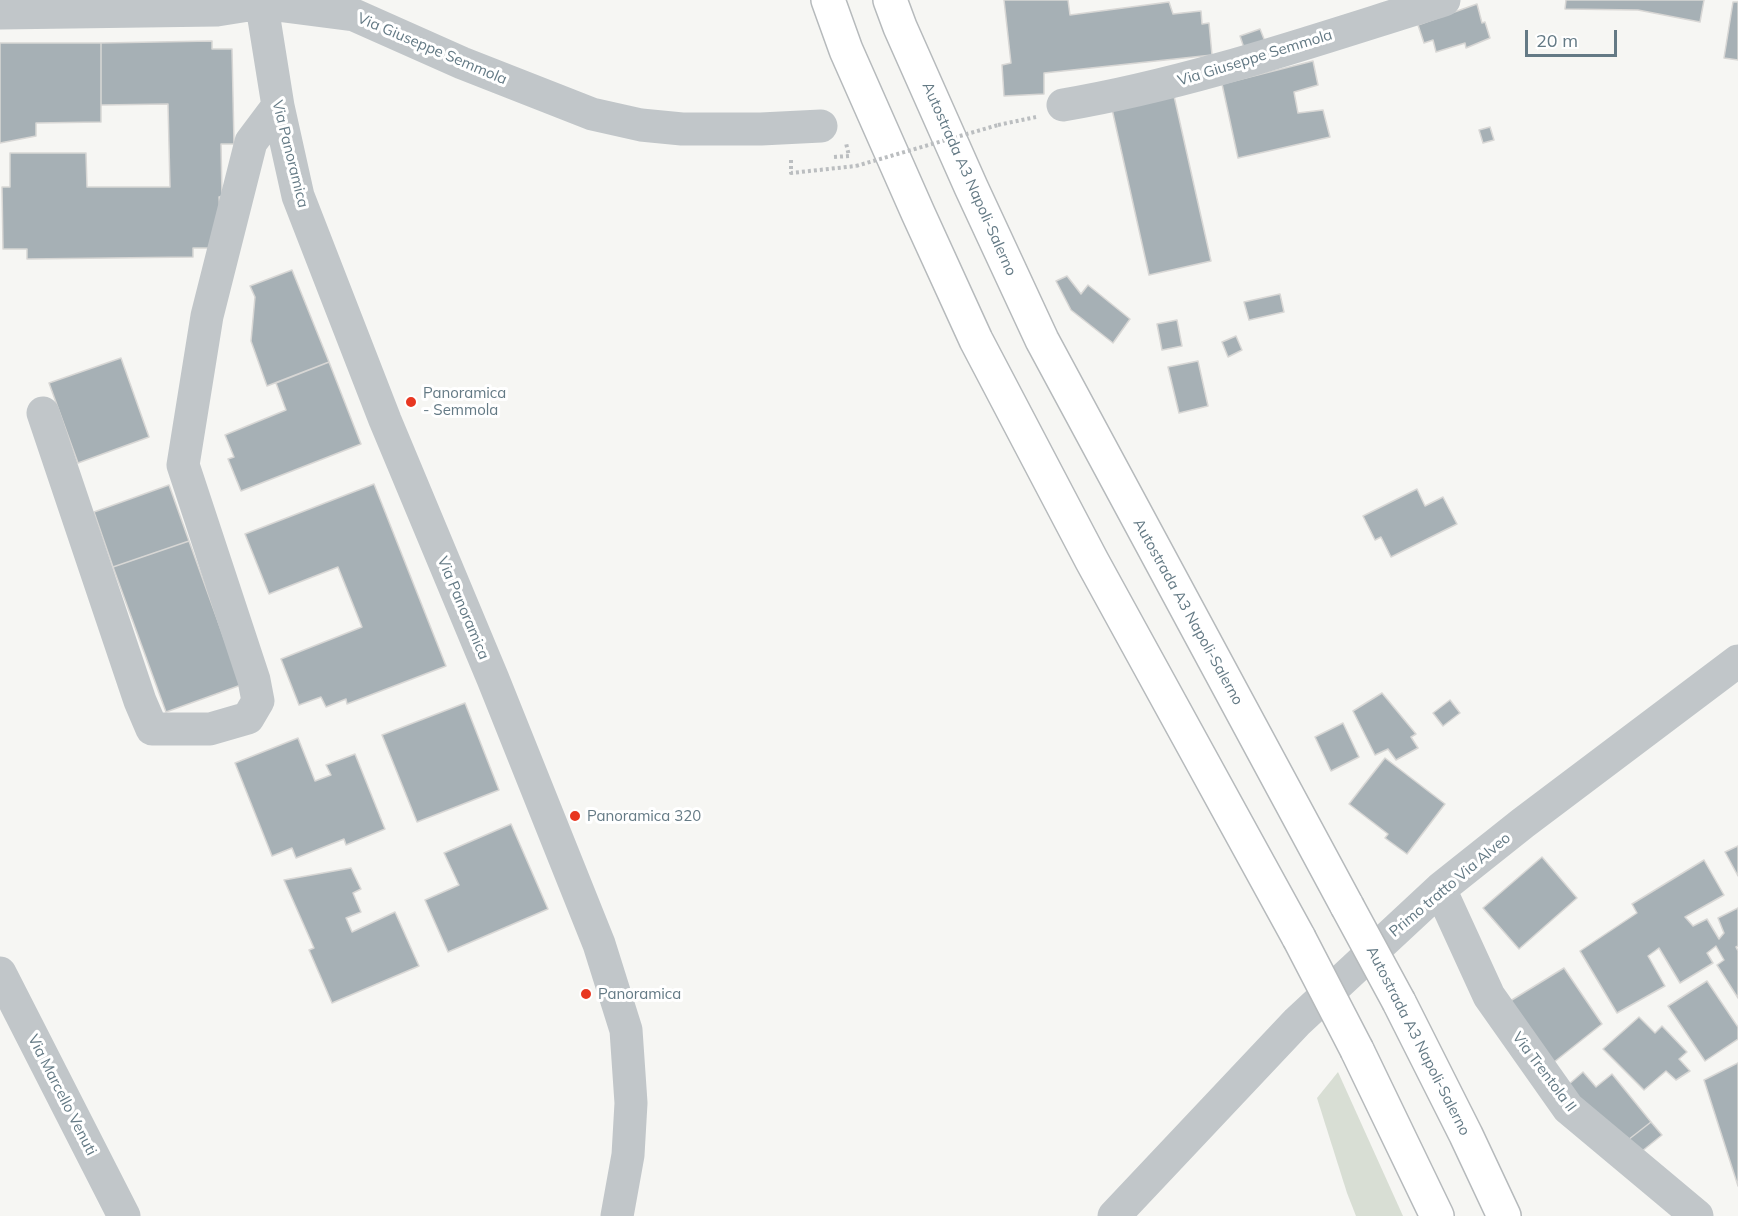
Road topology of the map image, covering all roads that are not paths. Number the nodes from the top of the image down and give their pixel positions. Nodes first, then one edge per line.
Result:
1 (828, 0) edge
2 (1444, 0) edge
3 (261, 2) edge
4 (896, 9) edge
5 (0, 13) edge
6 (1063, 105) dead end
7 (278, 106) junction
8 (821, 126) dead end
9 (43, 413) dead end
10 (1738, 661) edge
11 (1440, 889) junction
12 (0, 974) edge
13 (124, 1216) edge
14 (617, 1216) edge
15 (1114, 1216) edge
16 (1437, 1216) edge
17 (1504, 1216) edge
18 (1696, 1216) edge

1 - 16 highway, bridge
2 - 6 street, Via Giuseppe Semmola
3 - 5 street, Via Giuseppe Semmola
3 - 7 street, Via Panoramica
3 - 8 street, Via Giuseppe Semmola
4 - 17 highway, Autostrada A3 Napoli-Salerno, bridge
7 - 9 street
7 - 14 street, Via Panoramica
10 - 11 street, Primo tratto Via Alveo
11 - 15 street, Primo tratto Via Alveo
11 - 18 street, Via Trentola II
12 - 13 street, Via Marcello Venuti

